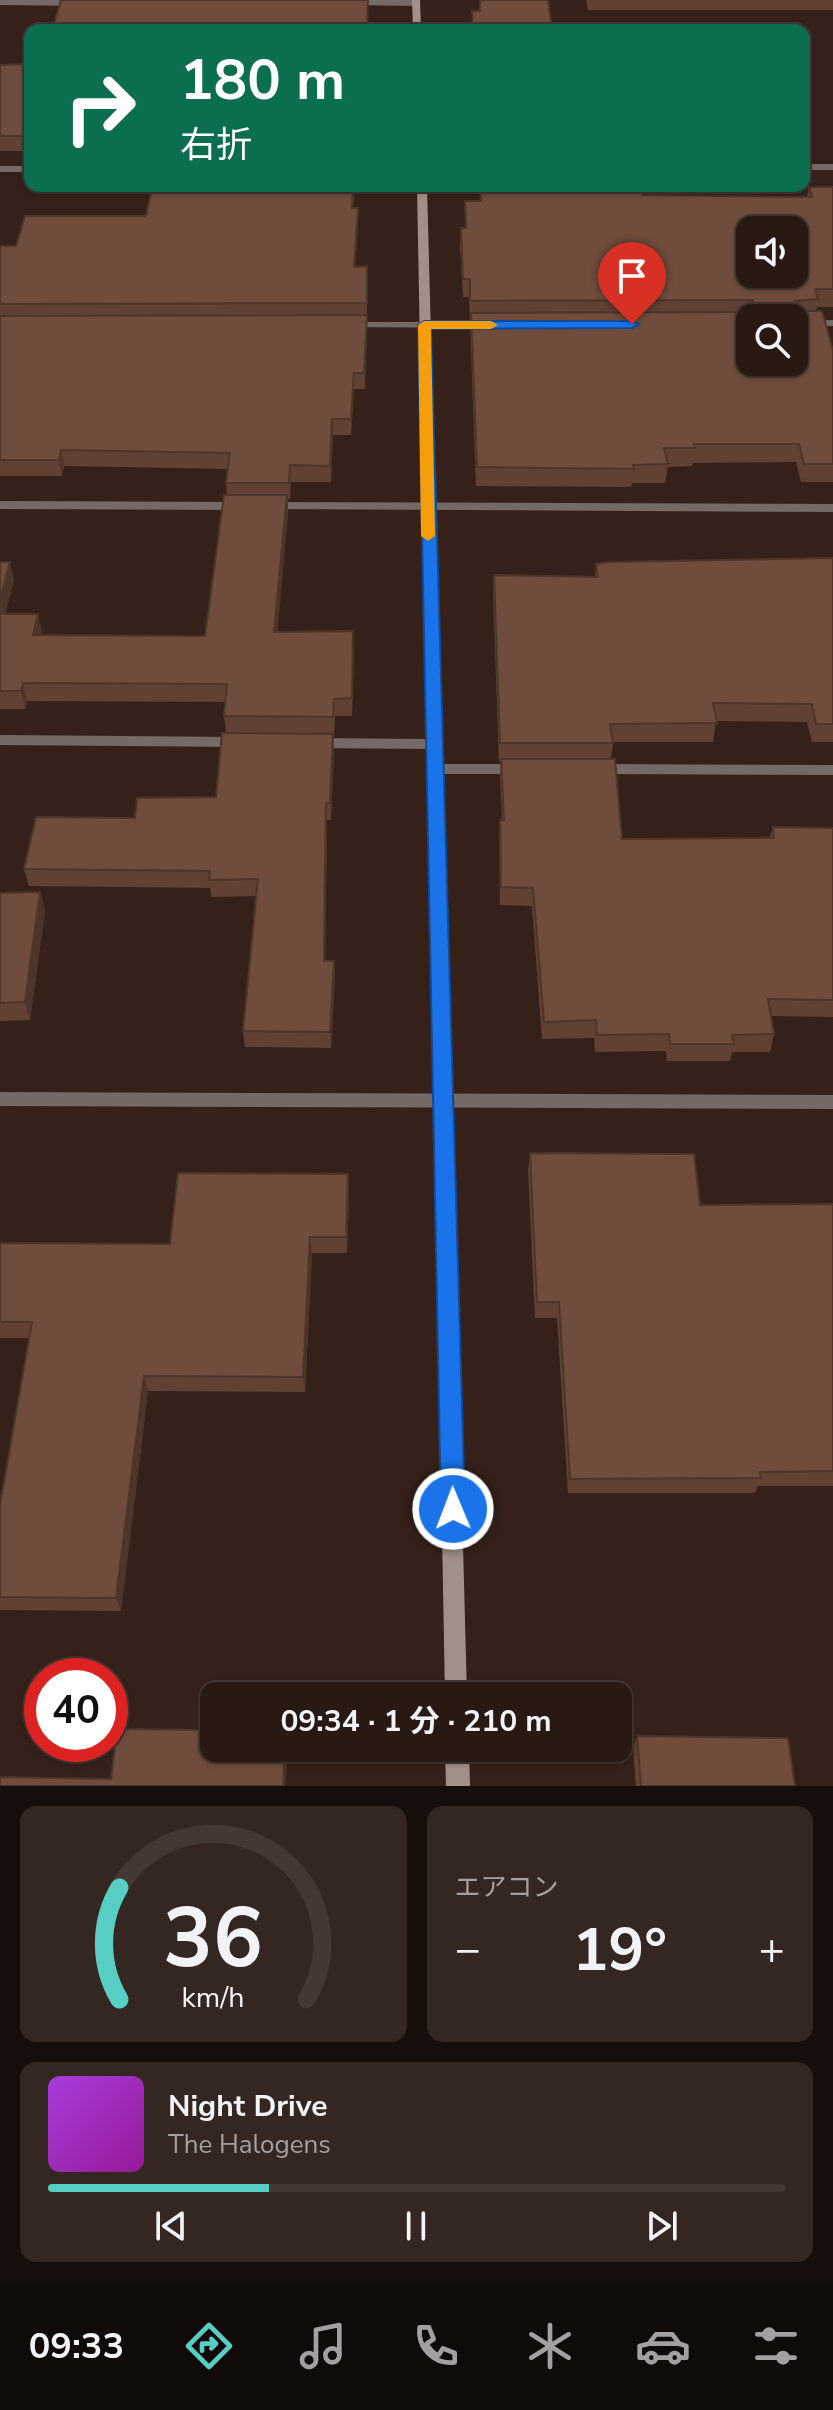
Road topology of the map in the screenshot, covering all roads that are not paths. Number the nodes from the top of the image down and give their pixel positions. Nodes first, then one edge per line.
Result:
1 (0, 2) edge
2 (416, 2) edge
3 (92, 3) edge
4 (339, 3) edge
5 (417, 24) edge
6 (810, 167) edge
7 (833, 167) edge
8 (0, 169) edge
9 (24, 169) edge
10 (422, 192) edge
11 (833, 323) edge
12 (808, 324) edge
13 (330, 325) edge
14 (424, 325) junction
15 (502, 325) edge
16 (0, 505) edge
17 (427, 507) junction
18 (833, 508) edge
19 (0, 740) edge
20 (263, 742) edge
21 (294, 743) edge
22 (433, 744) junction
23 (434, 769) junction
24 (536, 769) edge
25 (583, 769) edge
26 (833, 770) edge
27 (0, 1099) edge
28 (445, 1102) junction
29 (833, 1102) edge
30 (456, 1682) edge
31 (457, 1762) edge
32 (458, 1786) edge

1 - 3 street
2 - 4 street
2 - 5 street
6 - 7 street
8 - 9 street
10 - 14 street
11 - 12 street
13 - 14 street
14 - 15 street
14 - 17 street
16 - 17 street
17 - 18 street
17 - 22 street
19 - 20 street
21 - 22 street
22 - 23 street
23 - 24 street
23 - 28 street
25 - 26 street
27 - 28 street
28 - 29 street
28 - 30 street
31 - 32 street

